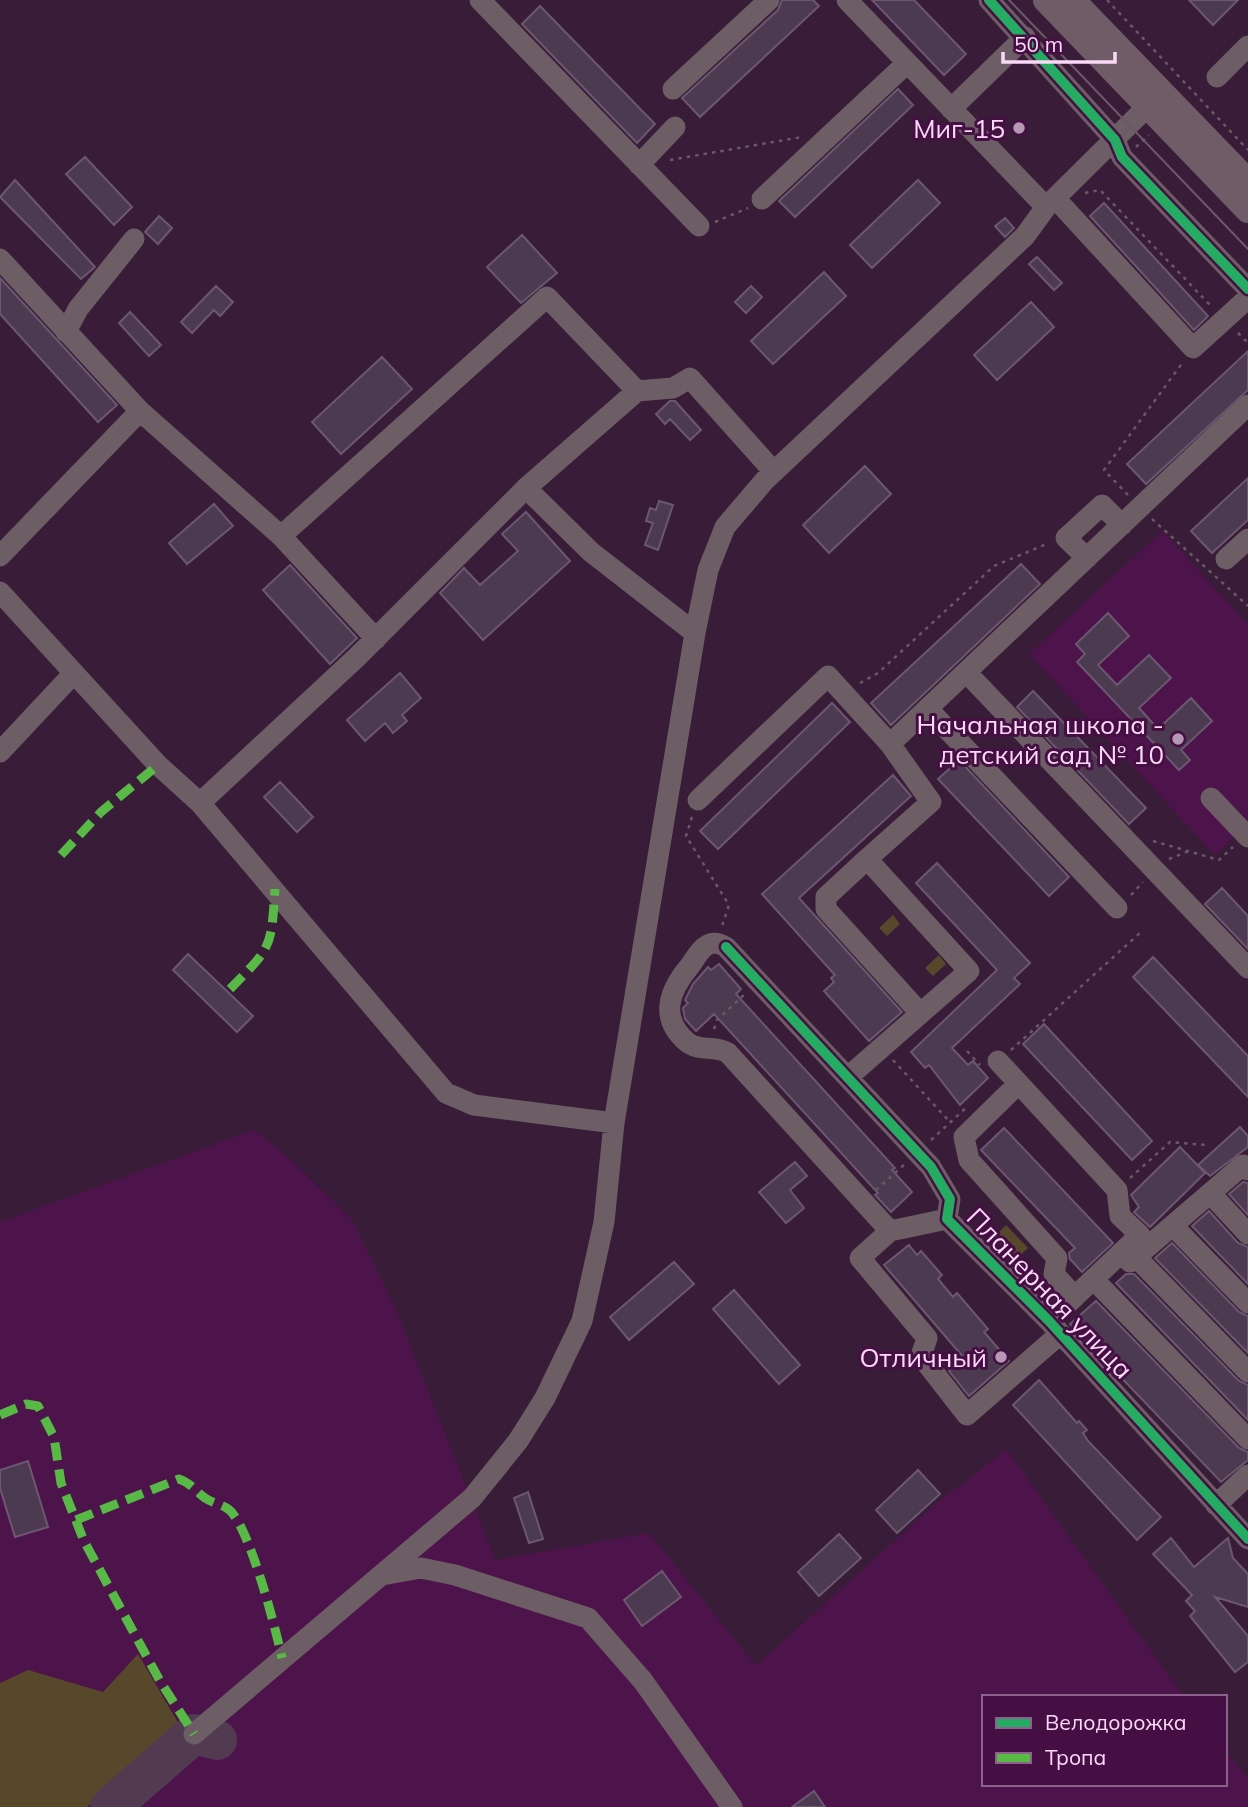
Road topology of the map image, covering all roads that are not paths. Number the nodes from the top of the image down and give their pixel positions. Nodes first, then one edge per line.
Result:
1 (769, 0) edge
2 (847, 0) edge
3 (989, 0) edge
4 (1046, 0) edge
5 (1072, 0) edge
6 (482, 1) edge
7 (1025, 37) junction
8 (1248, 46) edge
9 (907, 63) junction
10 (1217, 77) dead end
11 (673, 89) dead end
12 (1148, 106) junction
13 (951, 109) junction
14 (674, 127) dead end
15 (1115, 140) junction
16 (639, 165) junction
17 (1248, 182) edge
18 (762, 199) road end
19 (1051, 202) junction
20 (1248, 210) edge
21 (699, 226) road end
22 (134, 239) dead end
23 (0, 259) edge
24 (1248, 289) edge
25 (1248, 298) edge
26 (66, 332) junction
27 (638, 391) junction
28 (1248, 405) edge
29 (140, 411) junction
30 (774, 472) junction
31 (526, 488) junction
32 (1122, 525) junction
33 (281, 536) junction
34 (1248, 539) edge
35 (0, 556) edge
36 (1087, 558) junction
37 (1226, 559) dead end
38 (0, 592) edge
39 (695, 633) junction
40 (376, 639) junction
41 (966, 672) junction
42 (74, 673) junction
43 (928, 709) junction
44 (890, 744) junction
45 (0, 752) edge
46 (1211, 798) dead end
47 (698, 800) road end
48 (200, 803) junction
49 (1247, 836) edge
50 (867, 859) junction
51 (1117, 908) dead end
52 (1248, 968) edge
53 (920, 1013) junction
54 (998, 1061) road end
55 (848, 1077) junction
56 (1017, 1084) junction
57 (614, 1123) junction
58 (1248, 1170) edge
59 (1211, 1194) junction
60 (947, 1219) junction
61 (1173, 1226) junction
62 (890, 1231) junction
63 (1248, 1234) edge
64 (1136, 1257) junction
65 (1100, 1286) junction
66 (1074, 1297) junction
67 (1248, 1303) edge
68 (1054, 1327) junction
69 (1248, 1371) edge
70 (1248, 1439) edge
71 (1248, 1475) edge
72 (1216, 1505) junction
73 (1248, 1539) edge
74 (378, 1576) junction
75 (194, 1734) dead end
76 (732, 1807) edge

1 - 11 street
2 - 9 street
3 - 7 street
4 - 12 main road
5 - 17 main road
6 - 16 street
7 - 13 street
7 - 15 street
8 - 10 street
9 - 13 street
9 - 18 street
12 - 15 street
12 - 20 main road
13 - 19 street
14 - 16 street
15 - 19 street
15 - 24 street
16 - 21 street
19 - 25 street
19 - 30 street
22 - 26 street
23 - 26 street
26 - 29 street
27 - 30 street
27 - 31 street
27 - 33 street
28 - 32 street
29 - 33 street
29 - 35 street
30 - 39 street
31 - 39 street
31 - 40 street
32 - 36 street
32 - 36 street
33 - 40 street
34 - 37 street
36 - 41 street
38 - 42 street
39 - 57 street
40 - 48 street
41 - 43 street
41 - 52 street
42 - 45 street
42 - 48 street
43 - 44 street
43 - 51 street
44 - 47 street
44 - 50 street
46 - 49 street
48 - 57 street
50 - 53 street
50 - 53 street
53 - 55 street
54 - 56 street
55 - 60 street, Планерная улица
55 - 62 street, Планерная улица
56 - 66 street
56 - 66 street
57 - 74 street
58 - 59 street
59 - 61 street
59 - 63 street
60 - 62 street
60 - 68 street, Планерная улица
61 - 64 street
61 - 67 street
62 - 68 street
64 - 65 street
64 - 69 street
65 - 68 street
65 - 70 street
66 - 68 street
68 - 72 street, Планерная улица
71 - 72 street
72 - 73 street, Планерная улица
74 - 75 street
74 - 76 street

